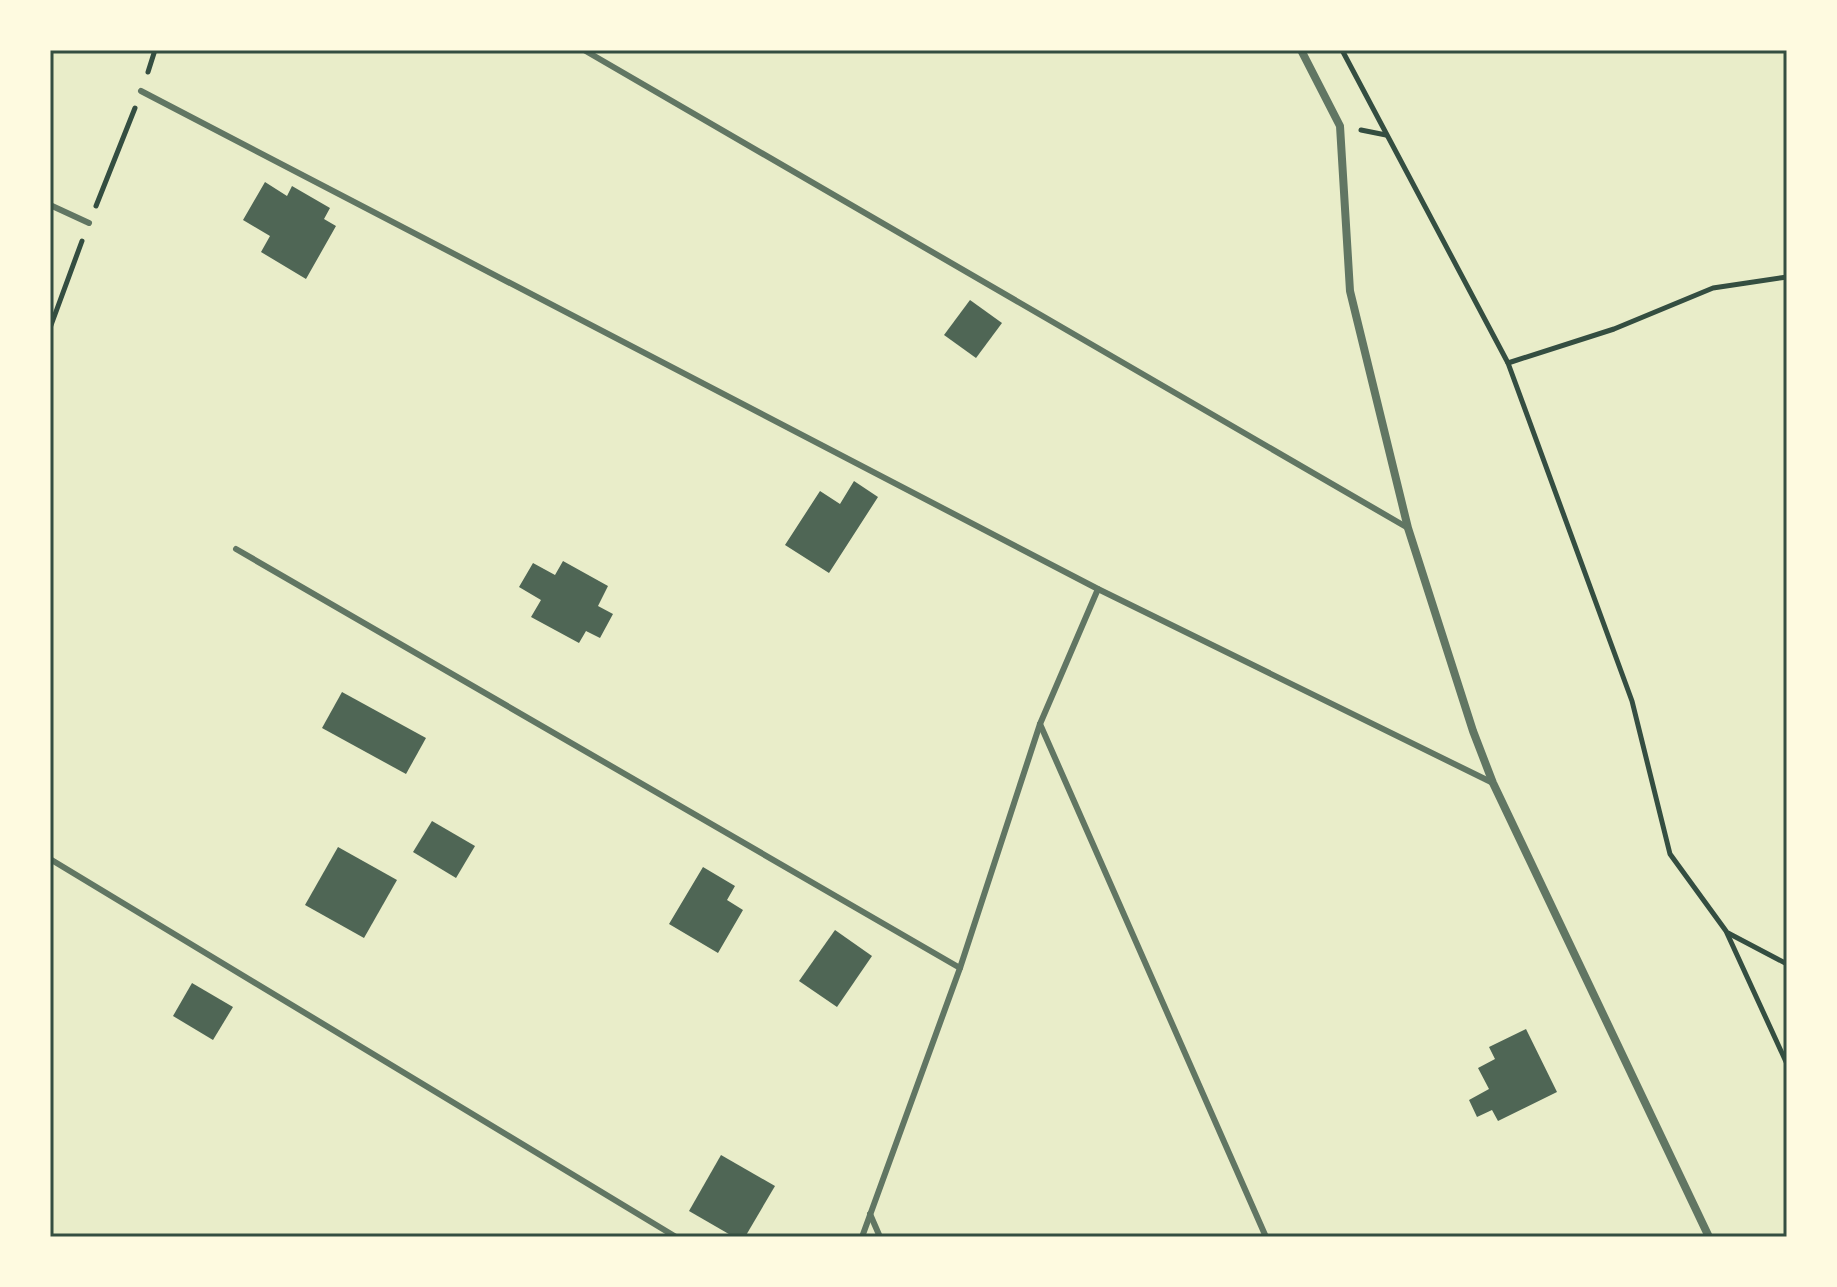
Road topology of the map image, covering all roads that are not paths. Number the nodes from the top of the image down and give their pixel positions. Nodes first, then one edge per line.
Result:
1 (584, 50) edge
2 (1301, 50) edge
3 (141, 91) road end
4 (50, 205) edge
5 (89, 223) road end
6 (1408, 528) junction
7 (236, 549) dead end
8 (1098, 589) junction
9 (1040, 724) junction
10 (1493, 783) junction
11 (50, 859) edge
12 (960, 968) junction
13 (870, 1214) junction
14 (676, 1237) edge
15 (862, 1237) edge
16 (880, 1237) edge
17 (1266, 1237) edge
18 (1709, 1237) edge

1 - 6 lane
2 - 6 street
3 - 8 lane
4 - 5 lane
6 - 10 street
7 - 12 lane
8 - 9 lane
8 - 10 lane
9 - 12 lane
9 - 17 lane
10 - 18 street
11 - 14 lane
12 - 13 lane
13 - 15 lane
13 - 16 lane

